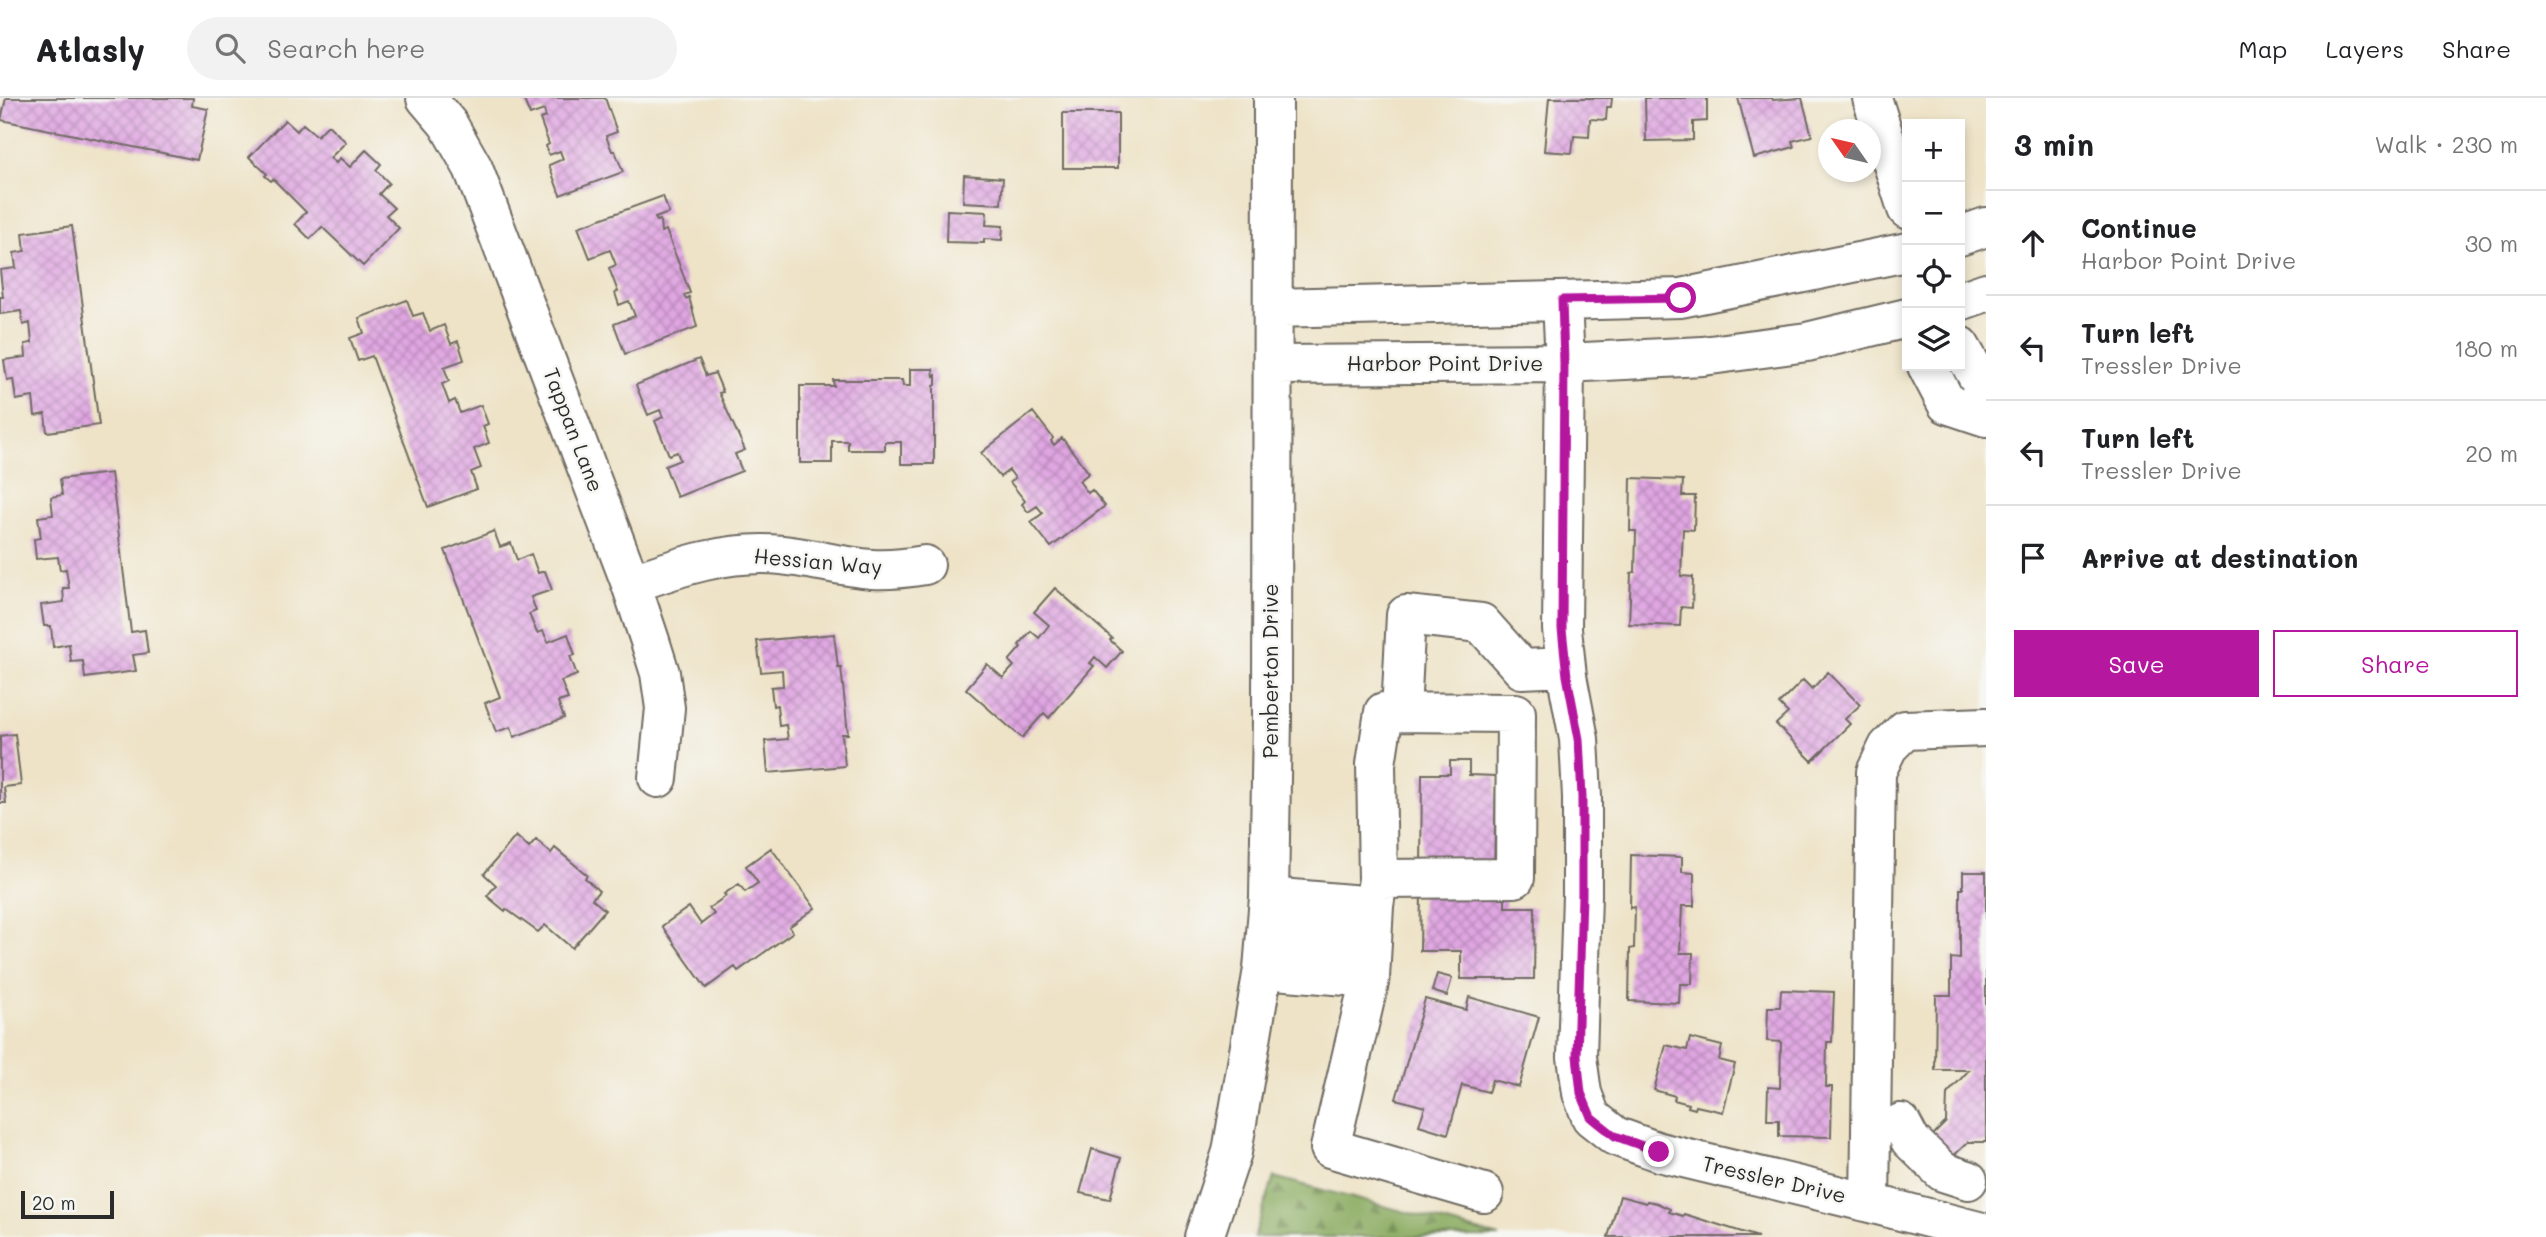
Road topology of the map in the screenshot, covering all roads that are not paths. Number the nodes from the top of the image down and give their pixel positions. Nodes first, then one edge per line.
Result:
1 (426, 98) edge
2 (1273, 98) edge
3 (1871, 98) edge
4 (1902, 194) edge
5 (1986, 227) edge
6 (1965, 234) edge
7 (1902, 253) edge
8 (1986, 292) edge
9 (1562, 300) junction
10 (1965, 300) edge
11 (1273, 308) junction
12 (1902, 319) edge
13 (1965, 355) edge
14 (1564, 363) junction
15 (1273, 365) junction
16 (1930, 371) edge
17 (1986, 391) edge
18 (1986, 417) edge
19 (925, 565) dead end
20 (631, 584) junction
21 (1566, 667) junction
22 (1522, 669) junction
23 (1401, 712) junction
24 (1516, 713) junction
25 (1986, 727) edge
26 (657, 778) dead end
27 (1269, 897) junction
28 (1374, 909) junction
29 (1265, 952) junction
30 (1370, 978) junction
31 (1934, 1152) edge
32 (1483, 1193) dead end
33 (1870, 1203) junction
34 (1986, 1233) edge
35 (1204, 1237) edge

1 - 20 street, Tappan Lane
2 - 11 street, Pemberton Drive
3 - 4 street
5 - 6 street
7 - 9 street
8 - 10 street
9 - 11 street
9 - 14 street, Tressler Drive
11 - 15 street, Pemberton Drive
12 - 14 street, Harbor Point Drive
13 - 17 street
14 - 15 street, Harbor Point Drive
14 - 21 street, Tressler Drive
15 - 27 street, Pemberton Drive
16 - 18 street
19 - 20 street, Hessian Way
20 - 26 street, Tappan Lane
21 - 22 street
21 - 33 street, Tressler Drive
22 - 23 street
22 - 24 street
23 - 24 street
23 - 28 street
24 - 28 street
25 - 31 street
27 - 28 street
27 - 29 street, Pemberton Drive
28 - 29 street
28 - 30 street
29 - 30 street
29 - 35 street, Pemberton Drive
30 - 32 street
31 - 33 street
33 - 34 street, Tressler Drive

